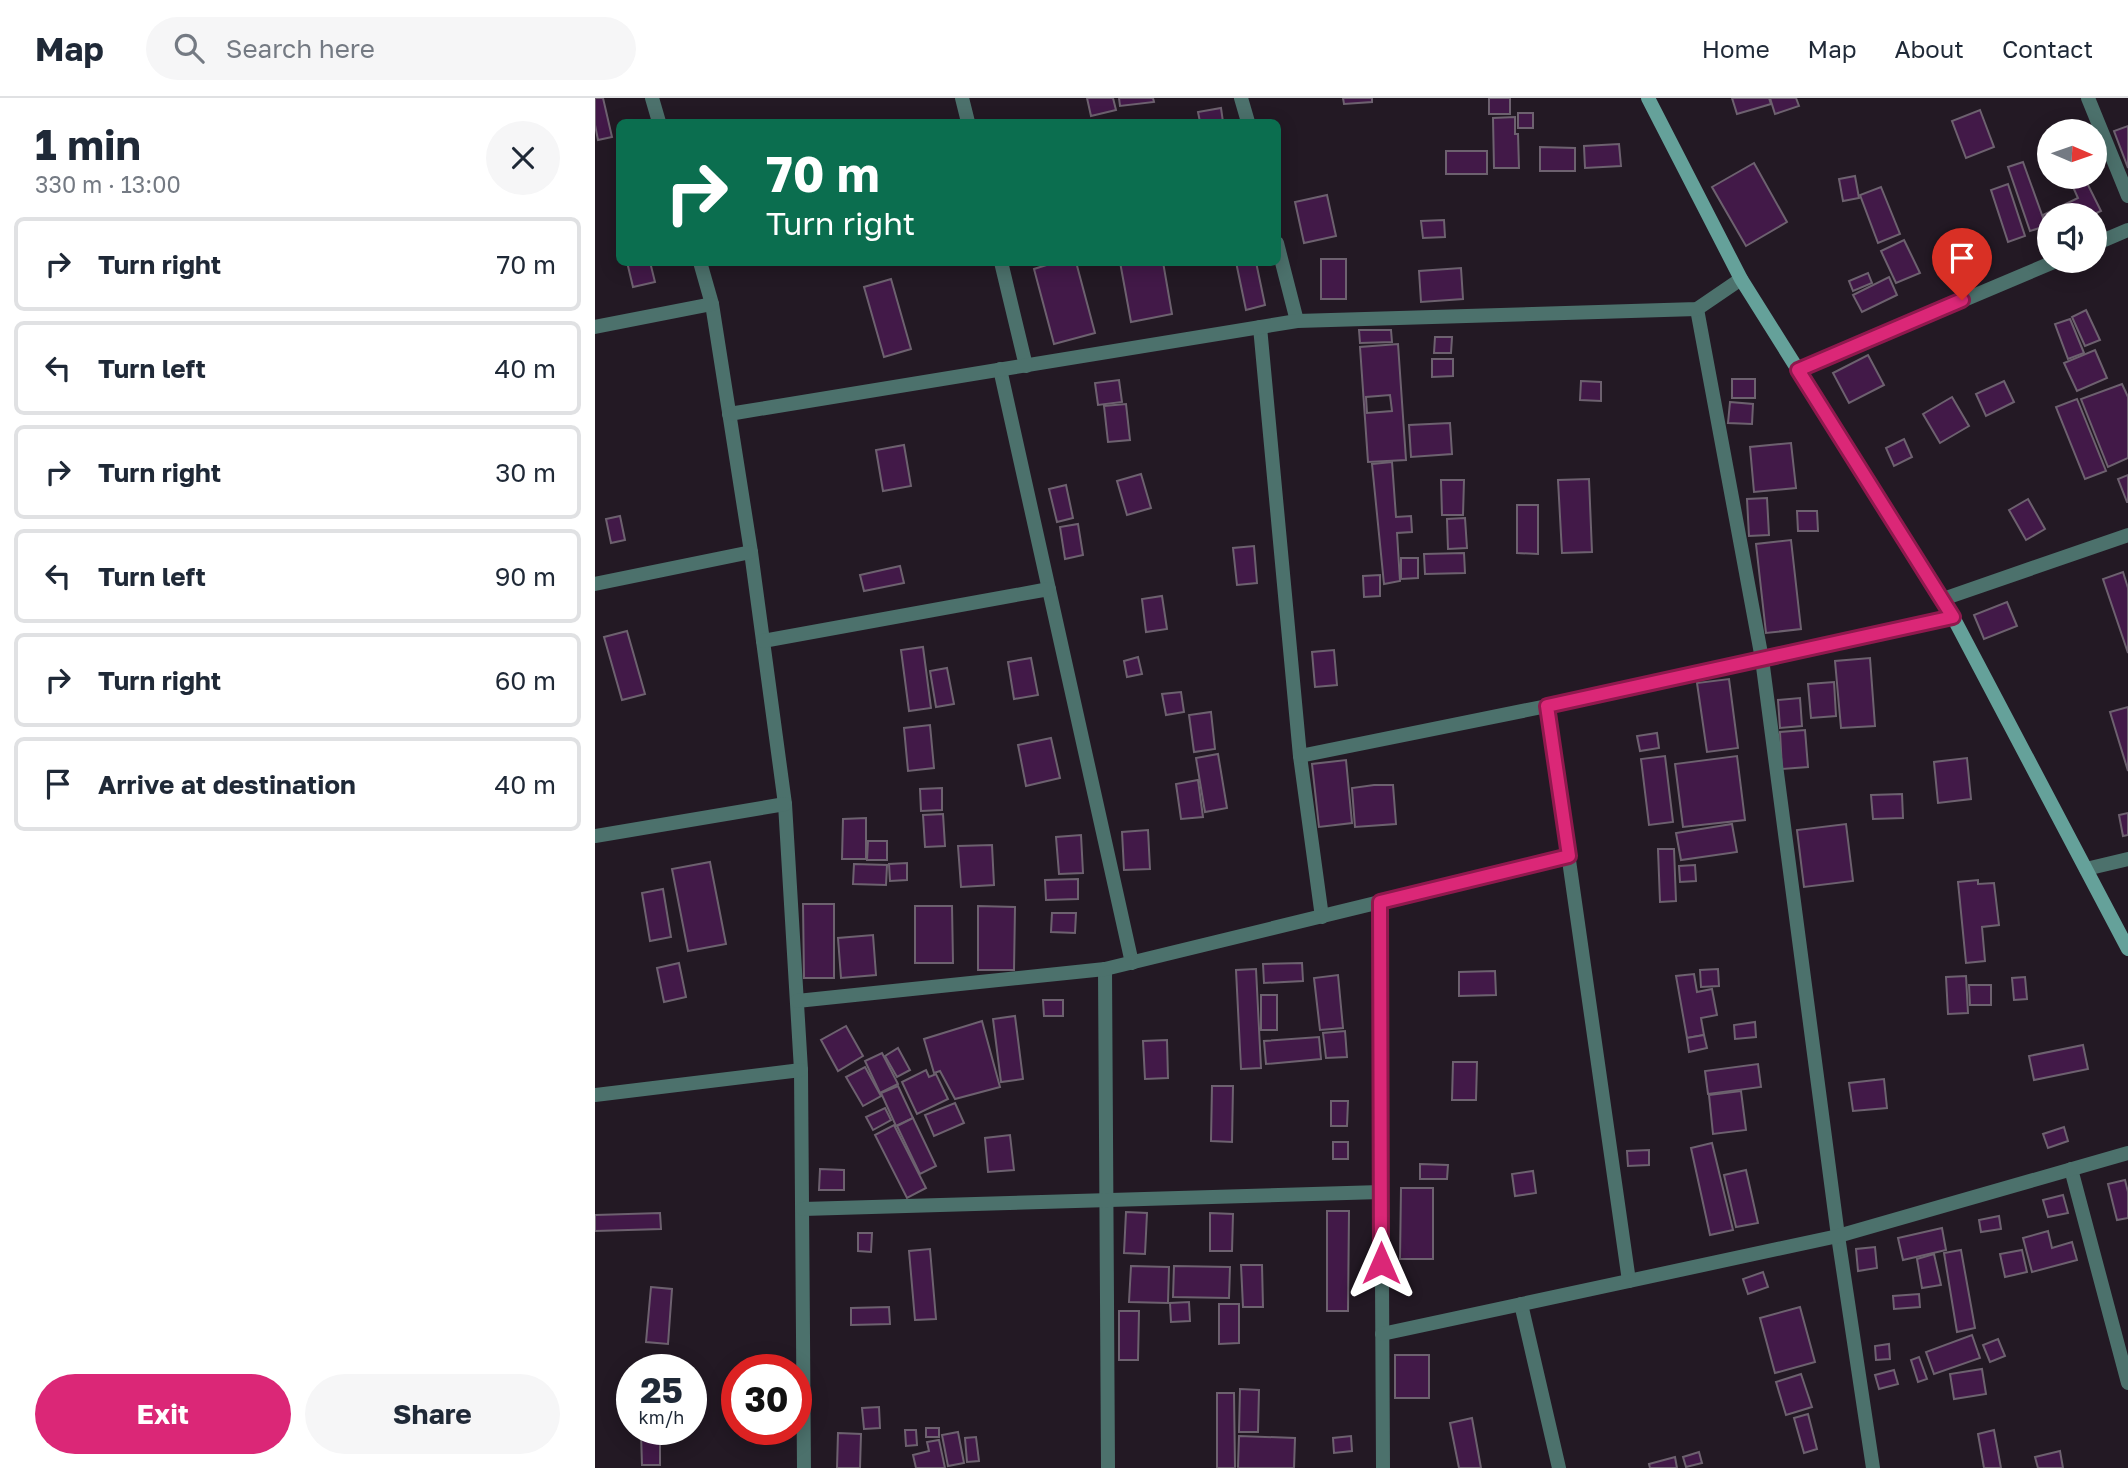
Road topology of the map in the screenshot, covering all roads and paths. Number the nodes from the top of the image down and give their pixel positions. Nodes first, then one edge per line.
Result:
1 (652, 98) edge
2 (963, 98) edge
3 (1241, 98) edge
4 (1648, 98) edge
5 (2088, 98) edge
6 (658, 119) edge
7 (967, 119) edge
8 (1247, 119) edge
9 (2128, 196) edge
10 (2128, 230) edge
11 (2107, 239) edge
12 (1281, 259) edge
13 (701, 266) edge
14 (1002, 266) edge
15 (2037, 269) edge
16 (1741, 279) junction
17 (712, 304) junction
18 (1697, 309) junction
19 (1297, 321) junction
20 (595, 327) edge
21 (1260, 327) junction
22 (1025, 366) junction
23 (1000, 369) junction
24 (1798, 370) junction
25 (729, 414) junction
26 (2128, 535) edge
27 (751, 552) junction
28 (595, 584) edge
29 (1049, 589) junction
30 (1943, 599) junction
31 (1953, 617) junction
32 (763, 640) junction
33 (1762, 659) junction
34 (1547, 706) junction
35 (1300, 756) junction
36 (785, 804) junction
37 (595, 836) edge
38 (1569, 856) junction
39 (2128, 859) edge
40 (2086, 869) junction
41 (1380, 902) junction
42 (1322, 917) junction
43 (2128, 949) edge
44 (1132, 963) junction
45 (1105, 970) junction
46 (797, 1002) junction
47 (801, 1070) junction
48 (595, 1095) edge
49 (2128, 1153) edge
50 (2071, 1169) junction
51 (1381, 1192) junction
52 (1107, 1200) junction
53 (803, 1209) junction
54 (1838, 1236) junction
55 (1629, 1281) junction
56 (1521, 1304) junction
57 (1382, 1334) junction
58 (2128, 1383) edge
59 (804, 1468) edge
60 (1108, 1468) edge
61 (1383, 1468) edge
62 (1559, 1468) edge
63 (1873, 1468) edge

1 - 6 street
2 - 7 street
3 - 8 street
4 - 16 street
5 - 9 street
10 - 11 street
12 - 19 street
13 - 17 street
14 - 22 street
15 - 24 street
16 - 18 street
16 - 24 street
17 - 20 street
17 - 25 street
18 - 19 street
18 - 33 street
19 - 21 street
21 - 22 street
21 - 35 street
22 - 23 street
23 - 25 street
23 - 29 street
24 - 30 street
25 - 27 street
26 - 30 street
27 - 28 street
27 - 32 street
29 - 32 street
29 - 44 street
30 - 31 street
31 - 33 street
31 - 40 street
32 - 36 street
33 - 34 street
33 - 54 street
34 - 35 street
34 - 38 street
35 - 42 street
36 - 37 street
36 - 46 street
38 - 41 street
38 - 55 street
39 - 40 street
40 - 43 street
41 - 42 street
41 - 51 street
42 - 44 street
44 - 45 street
45 - 46 street
45 - 52 street
46 - 47 street
47 - 48 street
47 - 53 street
49 - 50 street
50 - 54 street
50 - 58 street
51 - 52 street
51 - 57 street
52 - 53 street
52 - 60 street
53 - 59 street
54 - 55 street
54 - 63 street
55 - 56 street
56 - 57 street
56 - 62 street
57 - 61 street

